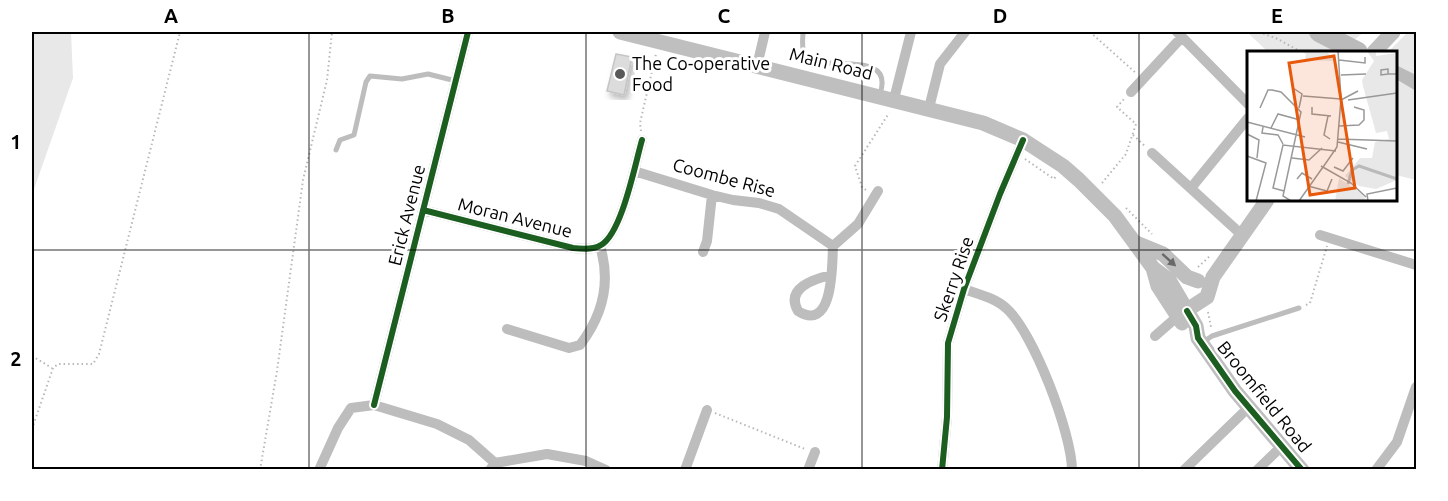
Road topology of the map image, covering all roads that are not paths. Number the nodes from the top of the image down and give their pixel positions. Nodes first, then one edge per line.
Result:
1 (468, 32) edge
2 (620, 32) edge
3 (765, 32) edge
4 (803, 32) edge
5 (911, 32) edge
6 (965, 32) edge
7 (1393, 32) edge
8 (1179, 34) edge
9 (1375, 51) edge
10 (758, 66) junction
11 (456, 81) junction
12 (1131, 92) road end
13 (887, 97) junction
14 (1247, 103) edge
15 (929, 108) junction
16 (1247, 119) edge
17 (642, 140) road end
18 (1023, 140) junction
19 (336, 150) dead end
20 (1152, 153) road end
21 (634, 171) junction
22 (1191, 188) junction
23 (878, 193) road end
24 (711, 195) junction
25 (1266, 201) edge
26 (423, 210) junction
27 (1243, 236) junction
28 (1325, 236) road end
29 (1136, 243) junction
30 (600, 246) junction
31 (833, 246) junction
32 (703, 252) dead end
33 (1416, 265) edge
34 (831, 275) dead end
35 (1206, 279) junction
36 (964, 289) junction
37 (1299, 308) road end
38 (1182, 309) junction
39 (507, 328) dead end
40 (1155, 336) dead end
41 (1200, 341) junction
42 (1416, 387) edge
43 (374, 405) junction
44 (1248, 408) junction
45 (707, 410) road end
46 (1281, 447) junction
47 (815, 452) road end
48 (493, 466) edge
49 (319, 470) edge
50 (606, 470) edge
51 (685, 470) edge
52 (808, 470) edge
53 (942, 470) edge
54 (1072, 470) edge
55 (1184, 470) edge
56 (1257, 470) edge
57 (1302, 470) edge
58 (1376, 470) edge

1 - 11 street, Erick Avenue
2 - 10 main road, Main Road
3 - 10 street
4 - 13 lane
5 - 13 street
6 - 15 street
7 - 9 main road
8 - 12 street
8 - 14 street
10 - 13 main road, Main Road
11 - 19 lane
11 - 26 street, Erick Avenue
13 - 15 main road, Main Road
15 - 18 main road, Broomfield Road
16 - 22 street
17 - 21 street
18 - 29 main road, Broomfield Road
18 - 36 street, Skerry Rise
20 - 22 street
21 - 24 street, Coombe Rise
21 - 30 street
22 - 27 street
23 - 31 street
24 - 31 street, Coombe Rise
24 - 32 street
25 - 27 main road
26 - 30 street, Moran Avenue
26 - 43 street, Erick Avenue
27 - 35 main road
28 - 33 street
29 -> 35 main road
29 - 38 main road, Broomfield Road
30 - 39 street
31 - 34 street
35 - 38 main road
36 - 53 street, Skerry Rise
36 - 54 street
37 - 41 lane, Broomfield Road
38 - 40 street
38 - 41 main road, Broomfield Road
41 - 44 main road, Broomfield Road
42 - 58 street
43 - 48 street
43 - 49 street
44 - 46 main road, Broomfield Road
44 - 55 street
45 - 51 street
46 - 56 street
46 - 57 main road, Broomfield Road
47 - 52 street
48 - 50 street

